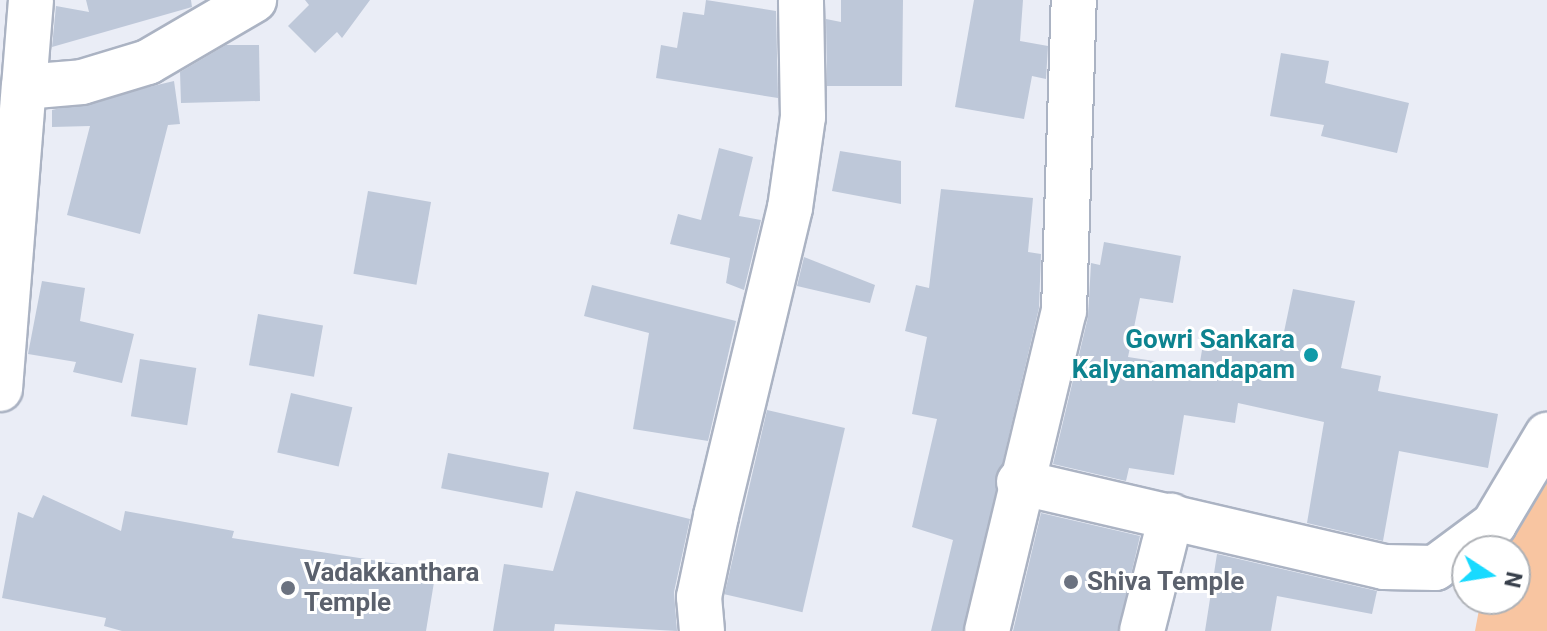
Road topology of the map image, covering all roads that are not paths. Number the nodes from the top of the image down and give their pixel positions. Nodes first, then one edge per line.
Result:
1 (31, 0) edge
2 (254, 0) edge
3 (801, 0) edge
4 (1074, 0) edge
5 (24, 87) junction
6 (7, 241) edge
7 (0, 389) edge
8 (1547, 435) edge
9 (1019, 482) junction
10 (1171, 516) junction
11 (702, 631) edge
12 (987, 631) edge
13 (1142, 631) edge

1 - 5 street
2 - 5 street
3 - 11 street
4 - 9 street
5 - 6 street
6 - 7 street
8 - 10 street
9 - 10 street
9 - 12 street
10 - 13 street

